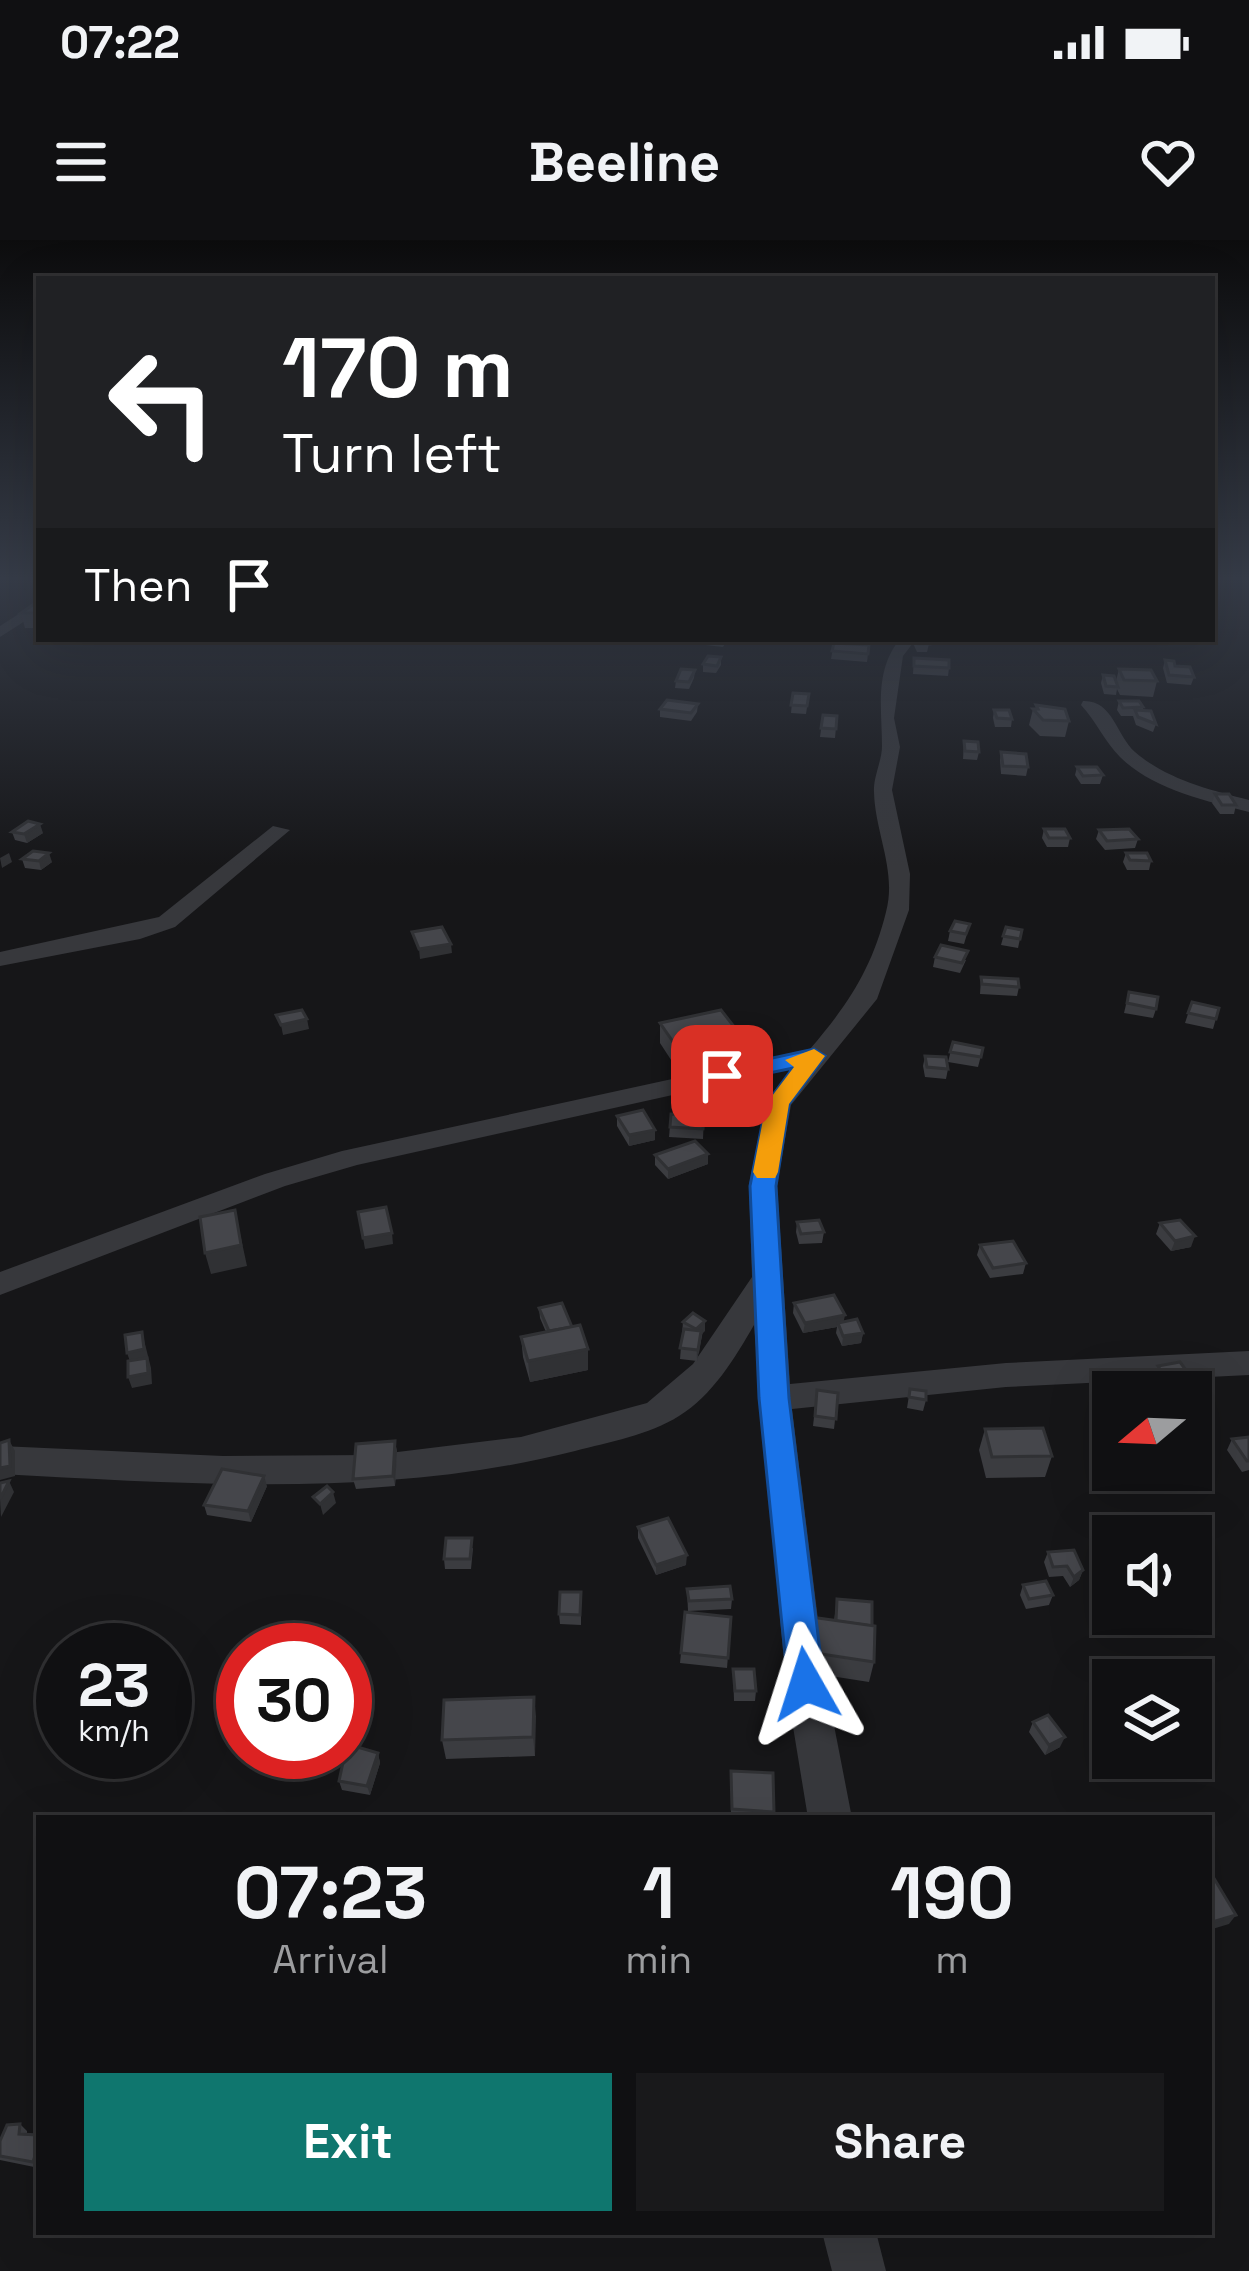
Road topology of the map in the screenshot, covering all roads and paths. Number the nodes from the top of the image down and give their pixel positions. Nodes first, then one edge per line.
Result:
1 (893, 676) edge
2 (1088, 705) dead end
3 (1249, 806) edge
4 (280, 830) dead end
5 (0, 959) edge
6 (814, 1056) junction
7 (770, 1274) junction
8 (0, 1284) edge
9 (1249, 1363) edge
10 (774, 1398) junction
11 (0, 1460) edge
12 (829, 1815) edge
13 (850, 2235) edge
14 (859, 2271) edge

1 - 6 street
2 - 3 street
4 - 5 street
6 - 7 street
6 - 8 street
7 - 10 street
7 - 11 street
9 - 10 street
10 - 12 street
13 - 14 street

